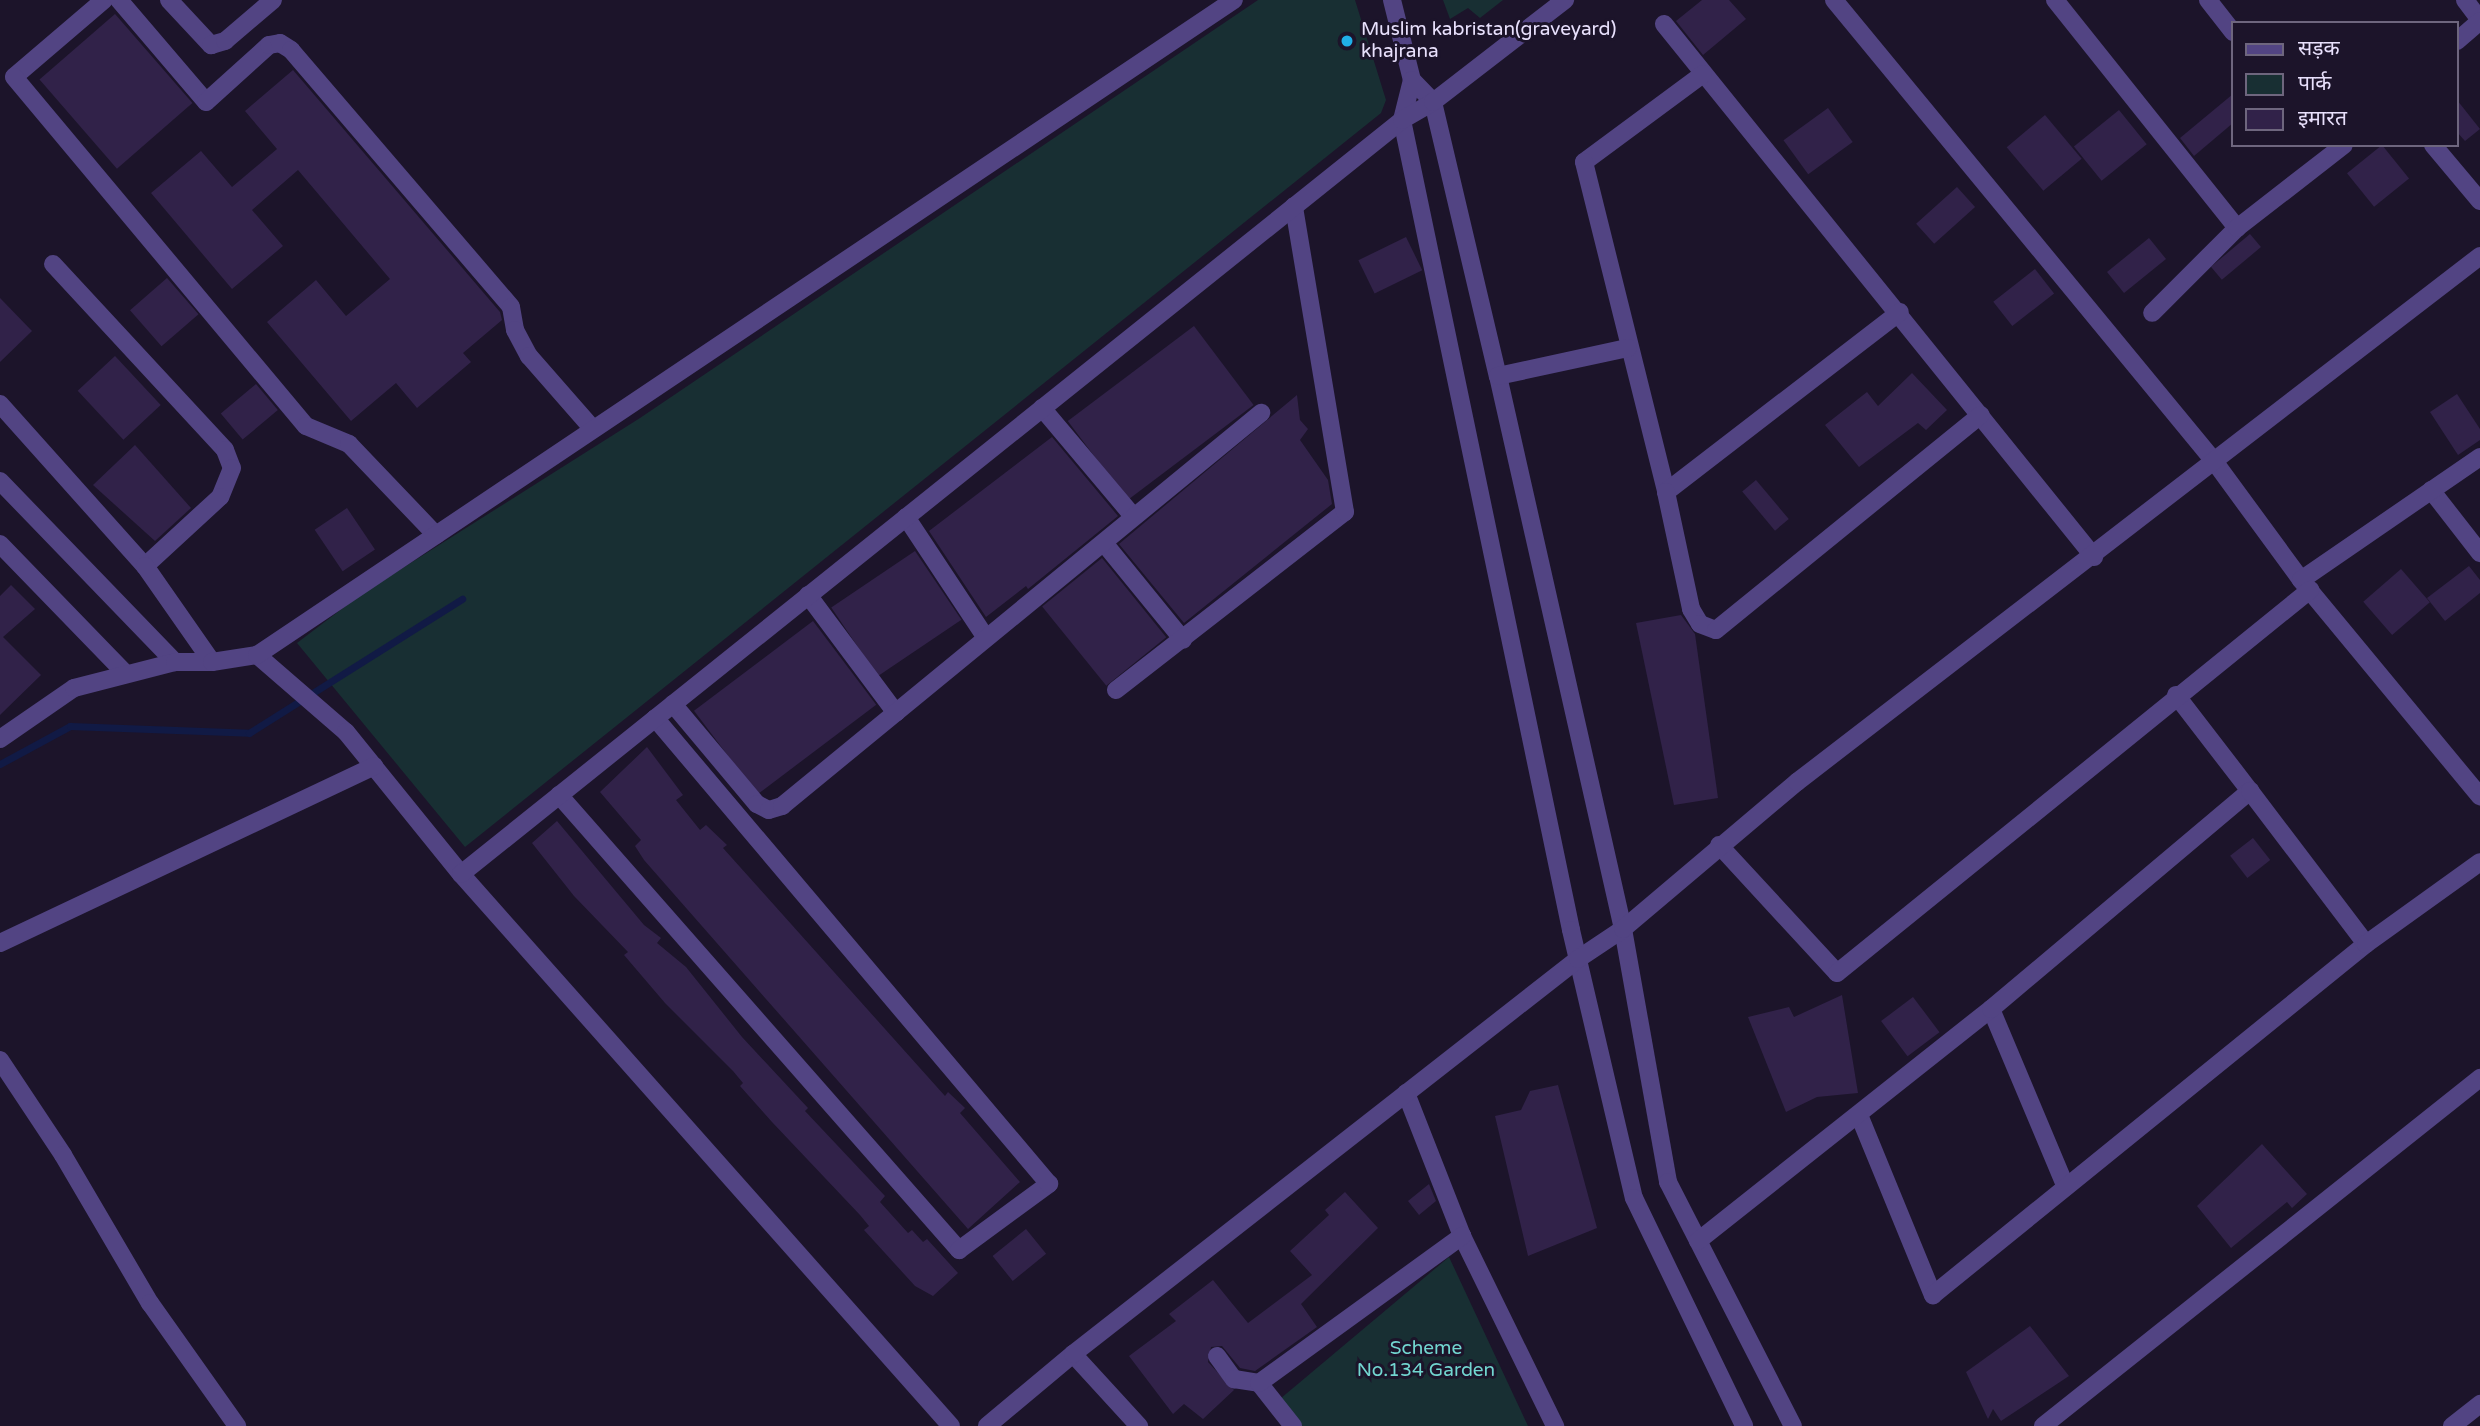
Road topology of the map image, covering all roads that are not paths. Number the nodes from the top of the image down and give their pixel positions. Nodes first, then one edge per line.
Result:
1 (104, 0) edge
2 (119, 0) edge
3 (169, 0) edge
4 (273, 0) edge
5 (1234, 0) edge
6 (1392, 0) edge
7 (1565, 0) edge
8 (1834, 0) edge
9 (2055, 0) edge
10 (2207, 0) edge
11 (2465, 0) edge
12 (2480, 20) edge
13 (1664, 24) dead end
14 (2232, 31) edge
15 (2459, 39) edge
16 (1703, 74) junction
17 (1412, 80) junction
18 (1433, 102) junction
19 (1402, 120) junction
20 (2435, 147) edge
21 (2333, 149) edge
22 (2480, 201) edge
23 (1294, 206) junction
24 (2237, 228) junction
25 (2480, 256) edge
26 (53, 264) dead end
27 (1900, 312) junction
28 (2152, 313) dead end
29 (1629, 348) junction
30 (1498, 376) junction
31 (0, 404) edge
32 (1042, 408) junction
33 (1261, 413) dead end
34 (1981, 415) junction
35 (592, 428) junction
36 (2480, 457) edge
37 (2214, 461) junction
38 (0, 481) edge
39 (2431, 491) junction
40 (1666, 492) junction
41 (1132, 515) junction
42 (906, 517) junction
43 (436, 536) junction
44 (1104, 543) junction
45 (0, 544) edge
46 (2480, 553) edge
47 (2094, 556) junction
48 (145, 566) junction
49 (2306, 585) junction
50 (808, 595) junction
51 (986, 638) junction
52 (1183, 640) junction
53 (257, 654) junction
54 (175, 662) junction
55 (212, 662) junction
56 (125, 673) junction
57 (1116, 690) dead end
58 (2176, 695) junction
59 (673, 704) junction
60 (896, 713) junction
61 (655, 718) junction
62 (0, 739) edge
63 (374, 766) junction
64 (2250, 790) junction
65 (559, 795) junction
66 (2480, 796) edge
67 (1720, 845) junction
68 (2480, 862) edge
69 (461, 874) junction
70 (1623, 929) junction
71 (0, 943) edge
72 (2366, 944) junction
73 (1578, 958) junction
74 (1991, 1009) junction
75 (0, 1060) edge
76 (2480, 1078) edge
77 (1406, 1093) junction
78 (1858, 1115) junction
79 (2066, 1186) junction
80 (1462, 1236) junction
81 (1698, 1241) junction
82 (1073, 1354) junction
83 (1217, 1356) dead end
84 (1259, 1383) junction
85 (2480, 1404) edge
86 (237, 1426) edge
87 (951, 1426) edge
88 (987, 1426) edge
89 (1139, 1426) edge
90 (1293, 1426) edge
91 (1555, 1426) edge
92 (1744, 1426) edge
93 (1793, 1426) edge
94 (2043, 1426) edge
95 (2452, 1426) edge

1 - 43 street
2 - 35 street
3 - 4 street
5 - 35 street
6 - 17 street
7 - 18 street
8 - 37 street
9 - 24 street
10 - 14 street
11 - 12 street
12 - 15 street
13 - 16 street
16 - 27 street
16 - 29 street
17 - 18 street
17 - 19 street
18 - 19 street
18 - 30 street
19 - 23 street
19 - 73 street
20 - 22 street
21 - 24 street
23 - 32 street
23 - 52 street
24 - 28 street
25 - 37 street
26 - 48 street
27 - 34 street
27 - 40 street
29 - 30 street
29 - 40 street
30 - 70 street
31 - 48 street
32 - 41 street
32 - 42 street
33 - 41 street
34 - 40 street
34 - 47 street
35 - 43 street
36 - 39 street
37 - 47 street
37 - 49 street
38 - 54 street
39 - 46 street
39 - 49 street
41 - 44 street
42 - 50 street
42 - 51 street
43 - 53 street
44 - 51 street
44 - 52 street
45 - 56 street
47 - 67 street
48 - 55 street
49 - 58 street
49 - 66 street
50 - 59 street
50 - 60 street
51 - 60 street
52 - 57 street
53 - 55 street
53 - 63 street
54 - 55 street
54 - 56 street
56 - 62 street
58 - 64 street
58 - 67 street
59 - 60 street
59 - 61 street
61 - 65 street
61 - 65 street
63 - 69 street
63 - 71 street
64 - 72 street
64 - 74 street
65 - 69 street
67 - 70 street
68 - 72 street
69 - 87 street
70 - 73 street
70 - 81 street
72 - 79 street
73 - 77 street
73 - 92 street
74 - 78 street
74 - 79 street
75 - 86 street
76 - 94 street
77 - 80 street
77 - 82 street
78 - 79 street
78 - 81 street
80 - 84 street
80 - 91 street
81 - 93 street
82 - 88 street
82 - 89 street
83 - 84 street
84 - 90 street
85 - 95 street

